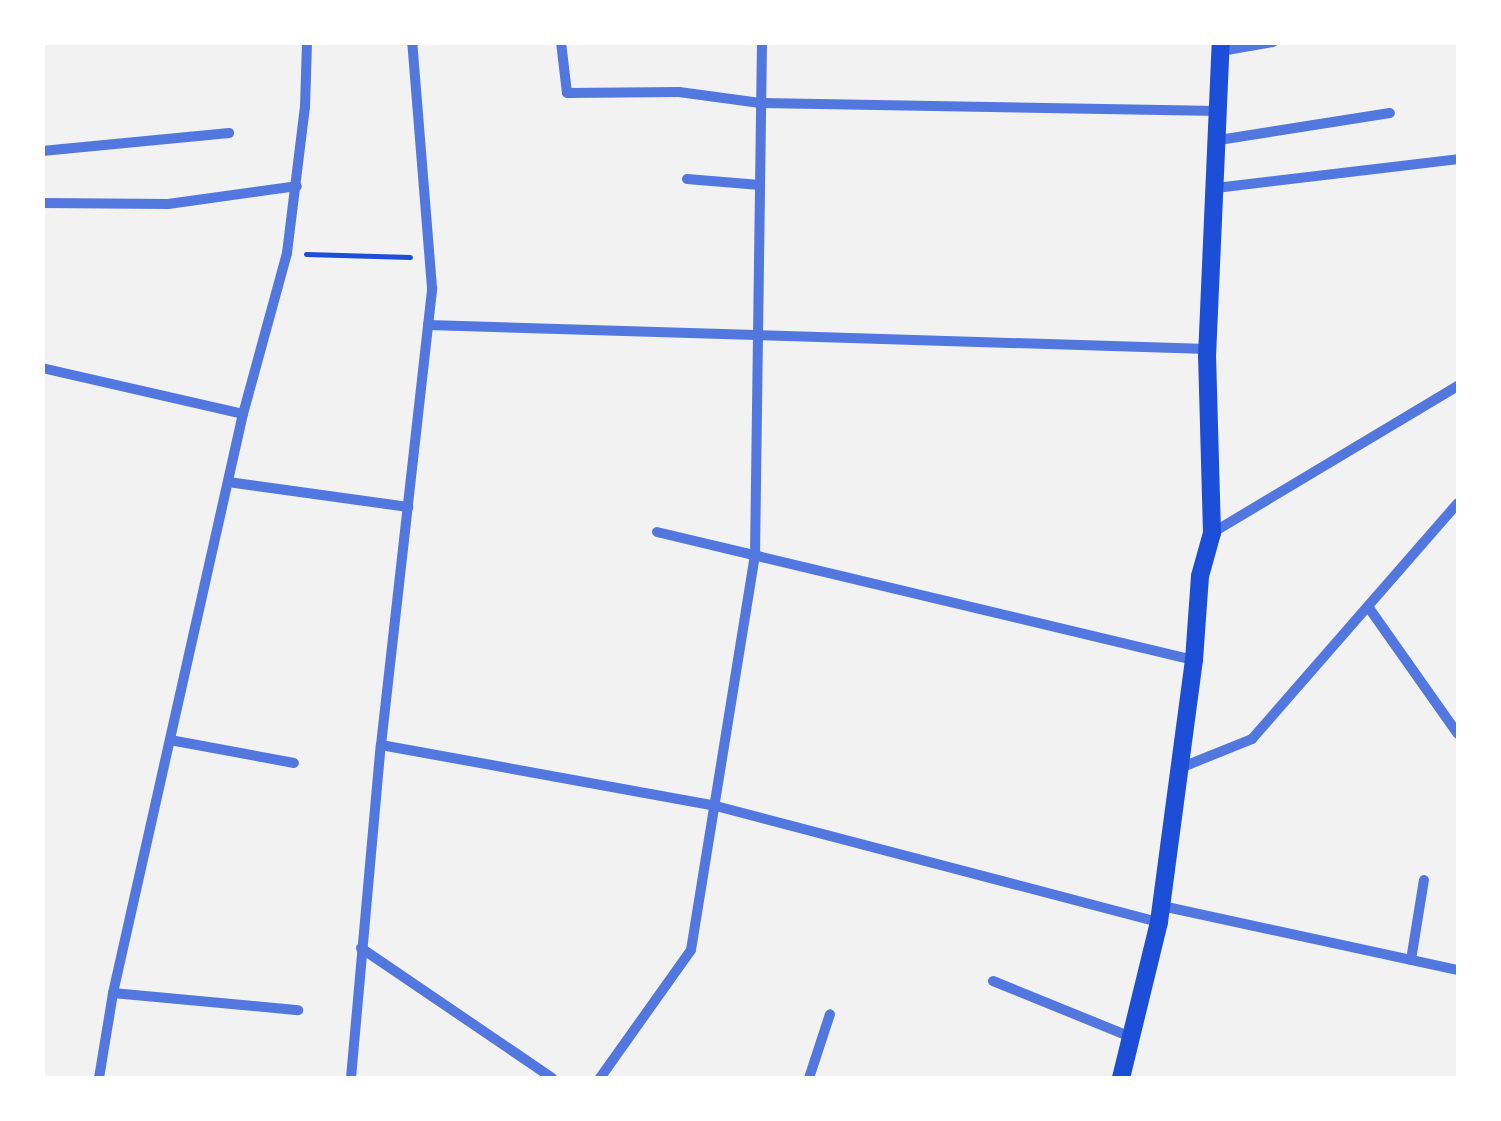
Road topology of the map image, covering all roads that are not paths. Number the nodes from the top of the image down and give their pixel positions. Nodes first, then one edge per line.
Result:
1 (307, 42) edge
2 (412, 42) edge
3 (561, 42) edge
4 (762, 42) edge
5 (1273, 42) edge
6 (1221, 47) edge
7 (760, 103) junction
8 (1219, 110) junction
9 (1390, 112) dead end
10 (228, 133) dead end
11 (1219, 140) junction
12 (42, 151) edge
13 (1458, 159) edge
14 (687, 179) dead end
15 (760, 184) junction
16 (298, 186) junction
17 (1216, 188) junction
18 (42, 202) edge
19 (428, 324) junction
20 (760, 336) junction
21 (1208, 348) junction
22 (42, 368) edge
23 (1458, 386) edge
24 (243, 414) junction
25 (228, 482) junction
26 (408, 507) junction
27 (1457, 508) edge
28 (658, 532) dead end
29 (1212, 533) junction
30 (755, 556) junction
31 (1369, 608) junction
32 (1194, 660) junction
33 (1458, 734) edge
34 (170, 740) junction
35 (381, 745) junction
36 (294, 763) dead end
37 (1180, 768) junction
38 (716, 806) junction
39 (1424, 880) dead end
40 (1160, 914) junction
41 (362, 948) junction
42 (1411, 960) junction
43 (1458, 970) edge
44 (993, 981) dead end
45 (113, 993) junction
46 (298, 1010) dead end
47 (830, 1014) dead end
48 (1131, 1037) junction
49 (99, 1078) edge
50 (351, 1078) edge
51 (552, 1078) edge
52 (600, 1078) edge
53 (810, 1078) edge
54 (1120, 1078) edge

1 - 16 street
2 - 19 street
3 - 7 street
4 - 7 street
5 - 6 street
6 - 8 main road
7 - 8 street
7 - 15 street
8 - 11 main road
9 - 11 street
10 - 12 street
11 - 17 main road
13 - 17 street
14 - 15 street
15 - 20 street
16 - 18 street
16 - 24 street
17 - 21 main road
19 - 20 street
19 - 26 street
20 - 21 street
20 - 30 street
21 - 29 main road
22 - 24 street
23 - 29 street
24 - 25 street
25 - 26 street
25 - 34 street
26 - 35 street
27 - 31 street
28 - 30 street
29 - 32 main road
30 - 32 street
30 - 38 street
31 - 33 street
31 - 37 street
32 - 37 main road
34 - 36 street
34 - 45 street
35 - 38 street
35 - 41 street
37 - 40 main road
38 - 40 street
38 - 52 street
39 - 42 street
40 - 42 street
40 - 48 main road
41 - 50 street
41 - 51 street
42 - 43 street
44 - 48 street
45 - 46 street
45 - 49 street
47 - 53 street
48 - 54 main road

